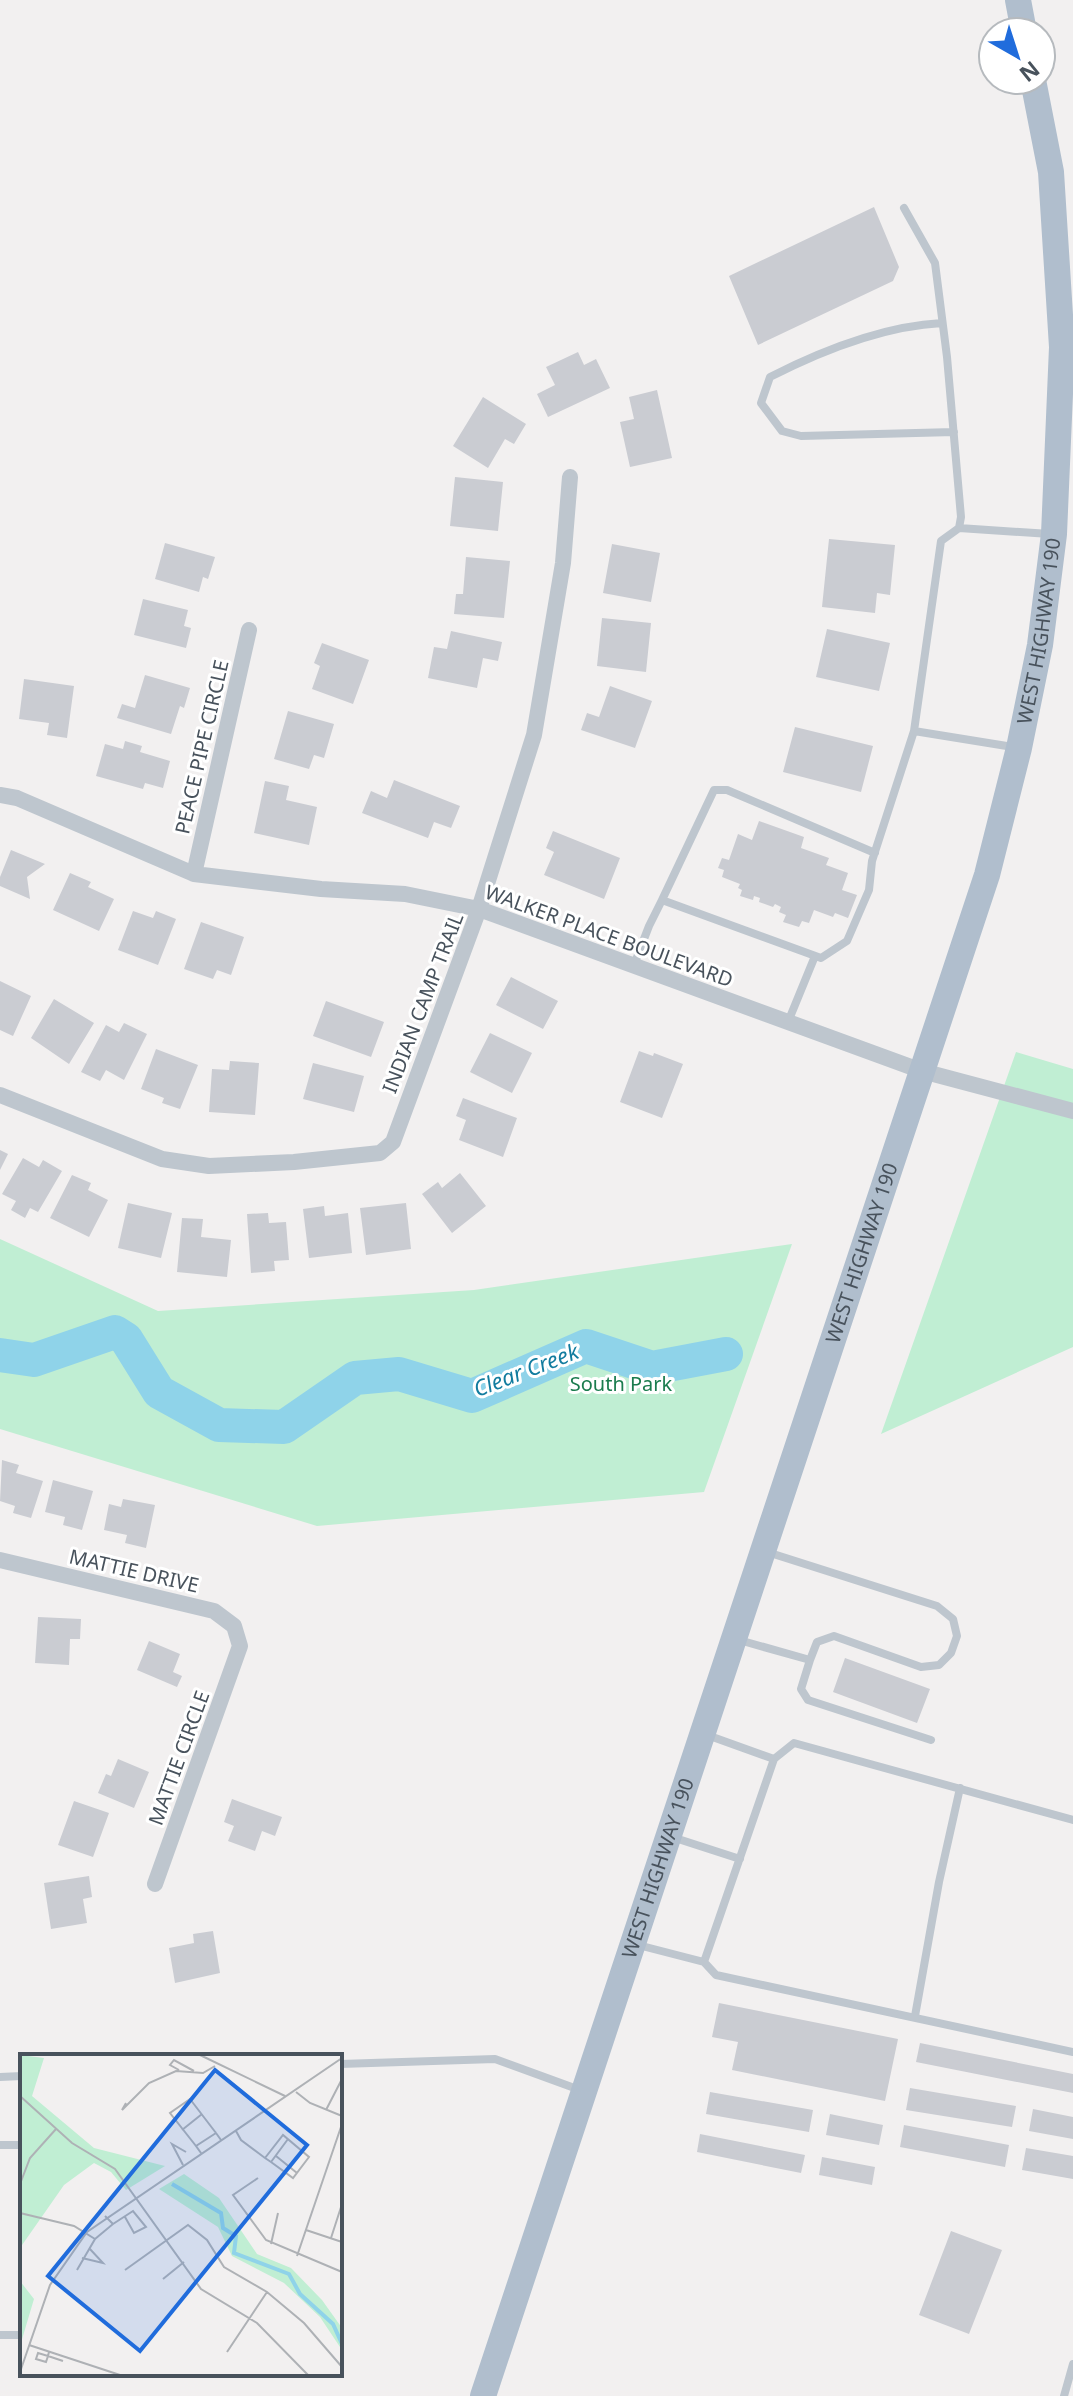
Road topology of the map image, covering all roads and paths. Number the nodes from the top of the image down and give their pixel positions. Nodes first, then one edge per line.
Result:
1 (1036, 96) edge
2 (904, 208) dead end
3 (942, 323) junction
4 (954, 432) junction
5 (570, 477) dead end
6 (959, 528) junction
7 (1064, 533) edge
8 (249, 630) dead end
9 (914, 731) junction
10 (1019, 748) junction
11 (0, 795) edge
12 (875, 853) junction
13 (194, 874) junction
14 (662, 900) junction
15 (479, 909) junction
16 (815, 956) junction
17 (634, 966) junction
18 (788, 1022) junction
19 (922, 1071) junction
20 (0, 1095) edge
21 (1073, 1111) edge
22 (763, 1551) junction
23 (0, 1560) edge
24 (734, 1638) junction
25 (240, 1646) joint
26 (810, 1660) junction
27 (703, 1733) junction
28 (931, 1740) dead end
29 (774, 1759) junction
30 (960, 1788) junction
31 (1073, 1820) edge
32 (669, 1836) junction
33 (740, 1859) junction
34 (155, 1884) dead end
35 (633, 1943) junction
36 (704, 1962) junction
37 (915, 2016) junction
38 (1073, 2052) edge
39 (342, 2064) edge
40 (20, 2076) edge
41 (0, 2077) edge
42 (584, 2092) junction
43 (1073, 2364) edge
44 (483, 2396) edge
45 (1064, 2396) edge

1 - 7 main road, WEST HIGHWAY 190
2 - 3 lane
3 - 4 lane
3 - 4 lane
4 - 6 lane
5 - 15 street, INDIAN CAMP TRAIL
6 - 7 lane
6 - 9 lane
7 - 10 main road, WEST HIGHWAY 190
8 - 13 street, PEACE PIPE CIRCLE
9 - 10 lane
9 - 12 lane
10 - 19 main road, WEST HIGHWAY 190
11 - 13 street, WALKER PLACE BOULEVARD
12 - 14 lane
12 - 16 lane
13 - 15 street, WALKER PLACE BOULEVARD
14 - 16 lane
14 - 17 lane
15 - 17 street, WALKER PLACE BOULEVARD
15 - 20 street, INDIAN CAMP TRAIL
16 - 18 lane
17 - 18 street, WALKER PLACE BOULEVARD
18 - 19 street, WALKER PLACE BOULEVARD
19 - 21 street, WALKER PLACE BOULEVARD
19 - 22 main road, WEST HIGHWAY 190
22 - 24 main road, WEST HIGHWAY 190
22 - 26 lane
23 - 25 street, MATTIE DRIVE
24 - 26 lane
24 - 27 main road, WEST HIGHWAY 190
25 - 34 street, MATTIE CIRCLE
26 - 28 lane
27 - 29 lane
27 - 32 main road, WEST HIGHWAY 190
29 - 30 lane
29 - 33 lane
30 - 31 lane
30 - 37 lane
32 - 33 lane
32 - 35 main road, WEST HIGHWAY 190
33 - 36 lane
35 - 36 lane
35 - 42 main road, WEST HIGHWAY 190
36 - 37 lane
37 - 38 lane
39 - 42 lane
40 - 41 lane
42 - 44 main road, WEST HIGHWAY 190
43 - 45 lane

